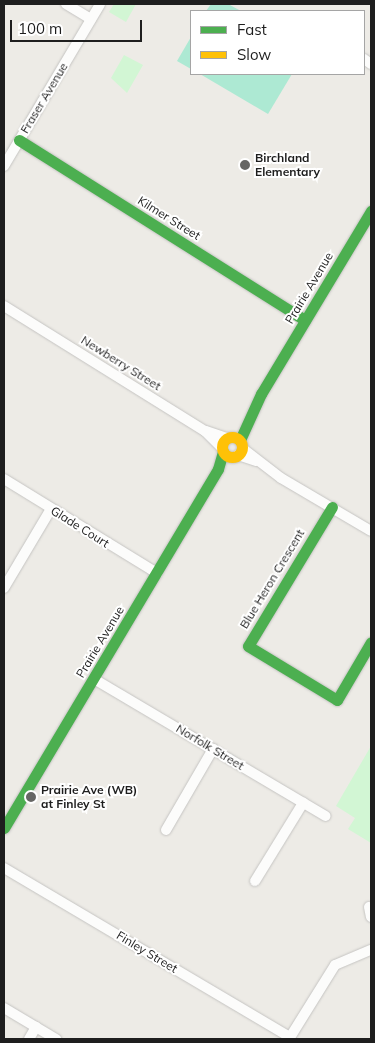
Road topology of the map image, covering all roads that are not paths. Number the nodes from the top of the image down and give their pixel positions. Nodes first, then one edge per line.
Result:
1 (66, 4) edge
2 (100, 4) edge
3 (91, 19) junction
4 (19, 140) junction
5 (4, 166) edge
6 (370, 215) edge
7 (4, 306) edge
8 (305, 320) junction
9 (232, 447) junction
10 (4, 479) edge
11 (332, 508) junction
12 (51, 509) junction
13 (371, 531) edge
14 (157, 573) junction
15 (4, 588) edge
16 (371, 642) edge
17 (94, 678) junction
18 (213, 749) junction
19 (303, 803) junction
20 (326, 816) dead end
21 (4, 828) edge
22 (166, 830) dead end
23 (4, 868) edge
24 (255, 881) dead end
25 (371, 950) edge
26 (4, 1008) edge
27 (36, 1028) junction
28 (290, 1038) edge
29 (29, 1039) edge
30 (56, 1039) edge

1 - 3 street
2 - 3 street, Fraser Avenue
3 - 4 street, Fraser Avenue
4 - 5 street, Fraser Avenue
4 - 8 main road, Kilmer Street
6 - 8 main road, Prairie Avenue
7 - 9 street, Newberry Street
8 - 9 main road, Prairie Avenue
9 - 11 street, Newberry Street
9 - 14 main road, Prairie Avenue
10 - 12 street, Glade Court
11 - 13 street, Newberry Street
11 - 16 main road, Blue Heron Crescent
12 - 14 street, Glade Court
12 - 15 street
14 - 17 main road, Prairie Avenue
17 - 18 street, Norfolk Street
17 - 21 main road, Prairie Avenue
18 - 19 street, Norfolk Street
18 - 22 street
19 - 20 street, Norfolk Street
19 - 24 street
23 - 28 street, Finley Street
25 - 28 street
26 - 27 street
27 - 29 street
27 - 30 street

